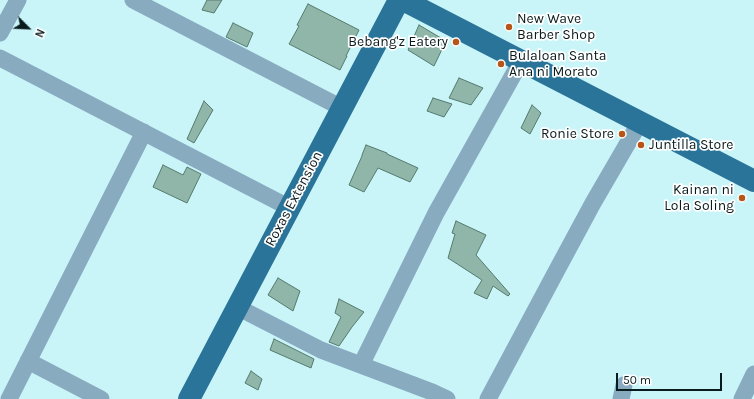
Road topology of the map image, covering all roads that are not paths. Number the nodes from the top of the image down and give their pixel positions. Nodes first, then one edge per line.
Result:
1 (18, 0) edge
2 (133, 0) edge
3 (399, 0) edge
4 (403, 0) edge
5 (0, 33) edge
6 (0, 58) edge
7 (521, 61) junction
8 (342, 108) junction
9 (640, 122) junction
10 (144, 132) junction
11 (754, 181) edge
12 (290, 208) junction
13 (237, 307) junction
14 (28, 361) junction
15 (361, 365) junction
16 (754, 374) edge
17 (9, 399) edge
18 (101, 399) edge
19 (189, 399) edge
20 (447, 399) edge
21 (488, 399) edge
22 (742, 399) edge

1 - 5 street
2 - 8 street
3 - 8 main road, Roxas Extension
4 - 7 main road
6 - 10 street
7 - 9 main road
7 - 15 street
8 - 12 main road, Roxas Extension
9 - 11 main road
9 - 21 street
10 - 12 street
10 - 14 street
12 - 13 main road, Roxas Extension
13 - 15 street
13 - 19 main road, Roxas Extension
14 - 17 street
14 - 18 street
15 - 20 street
16 - 22 street

